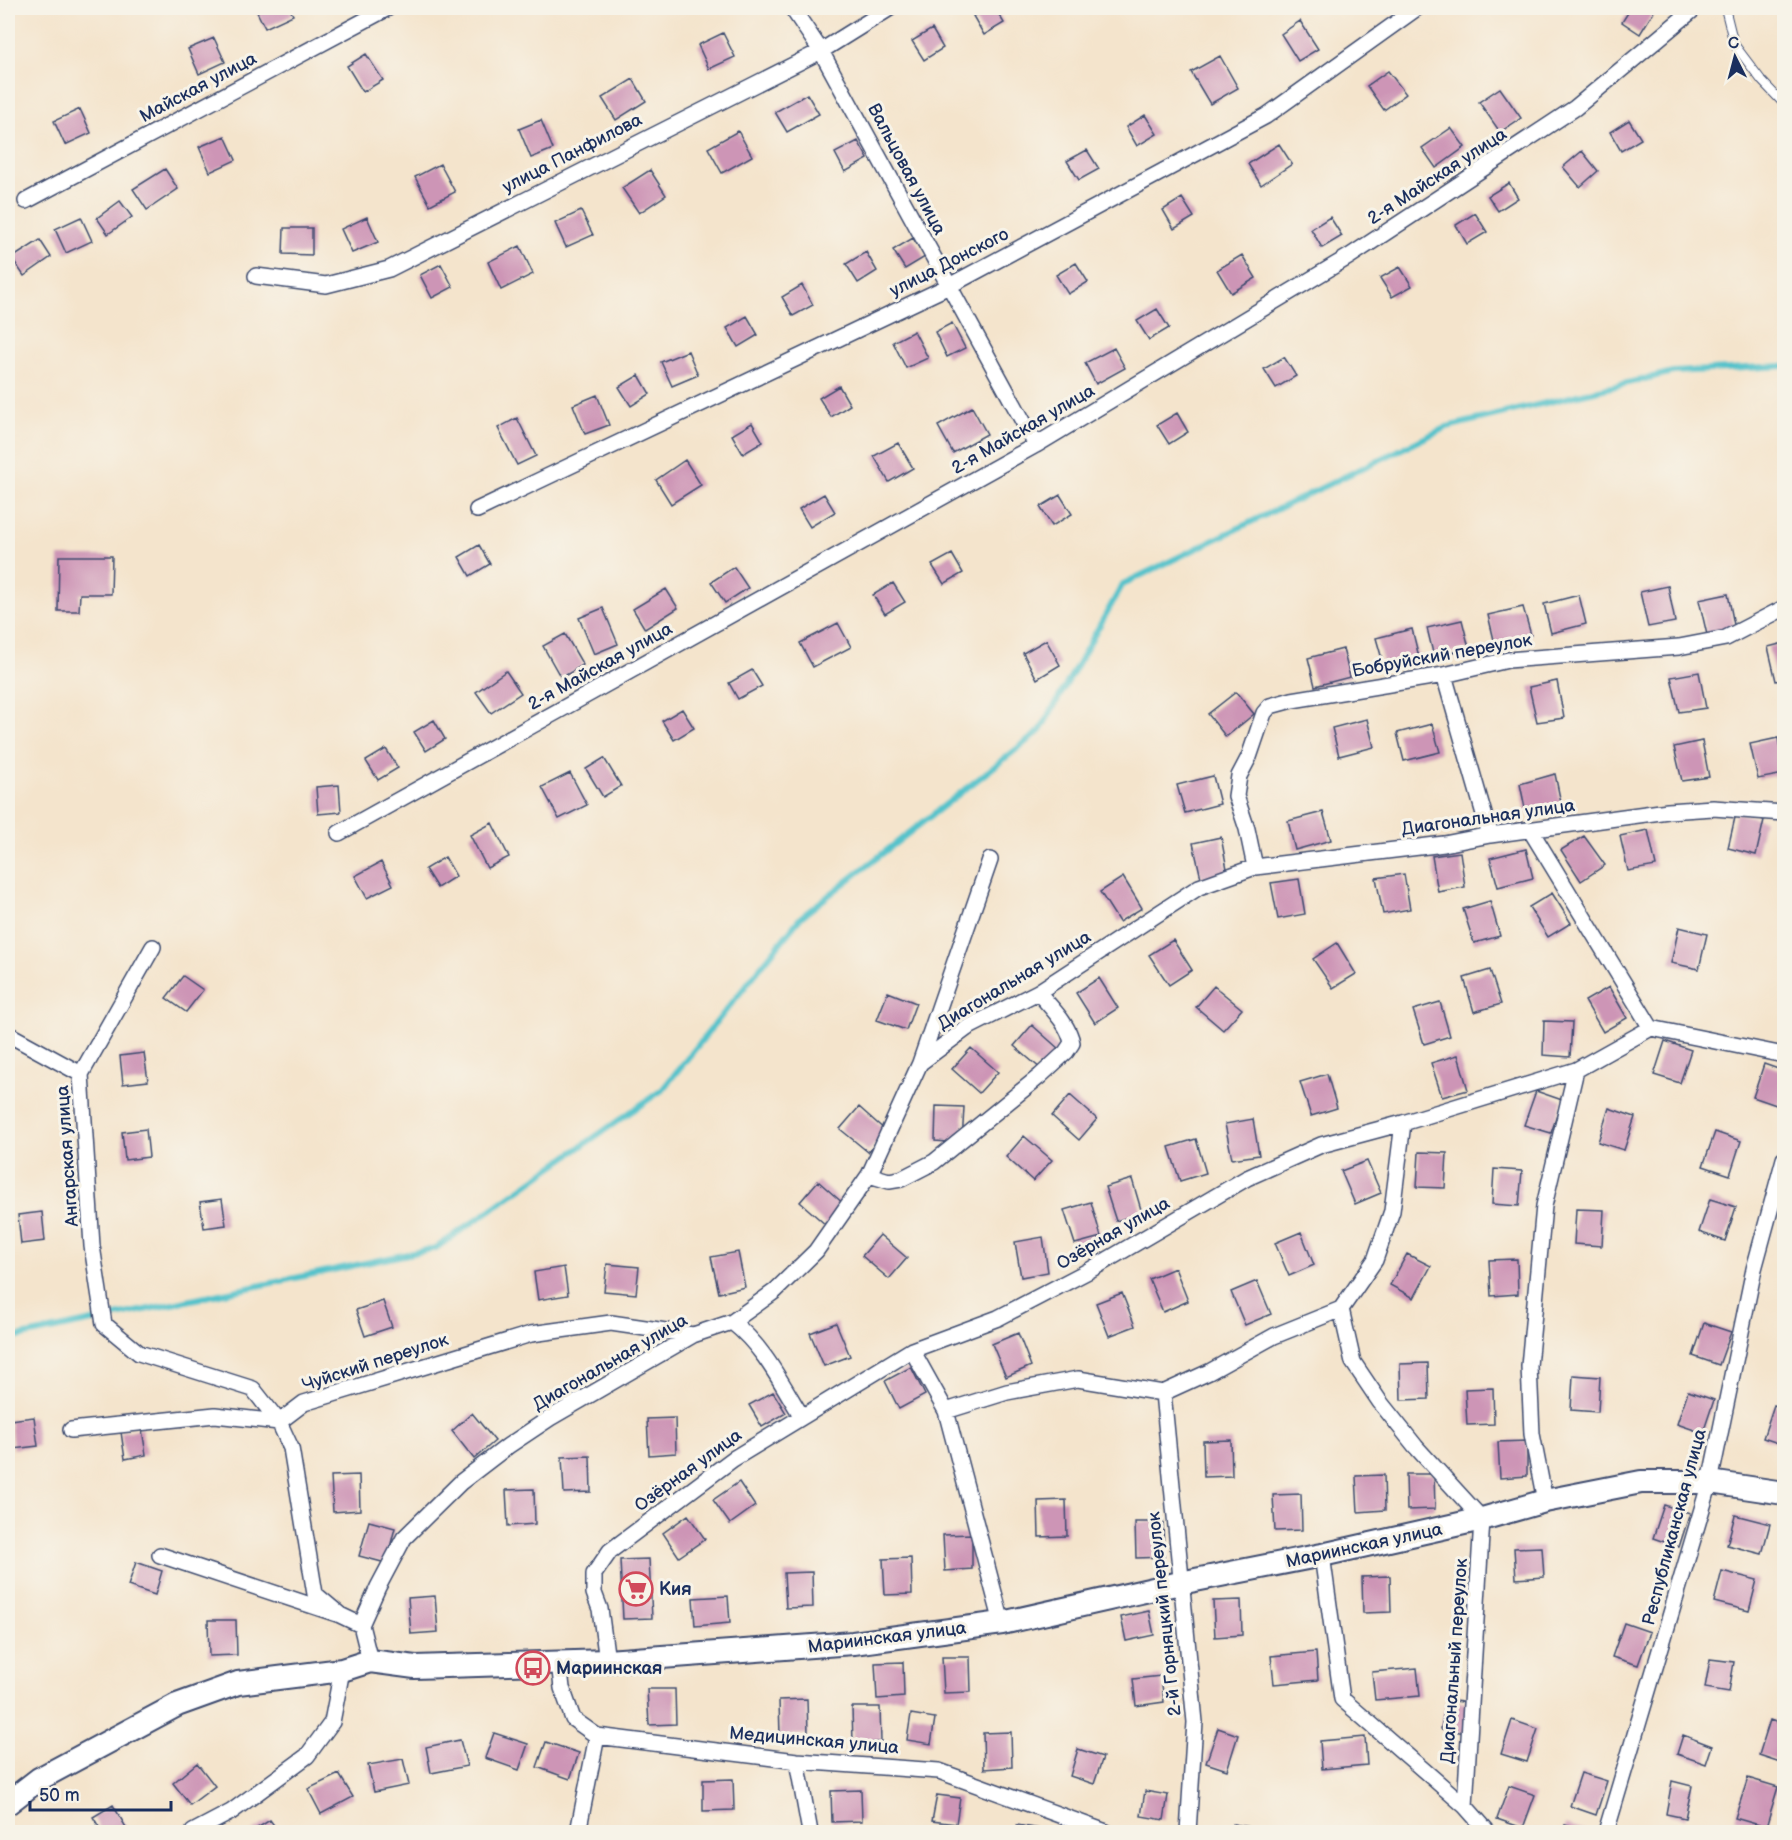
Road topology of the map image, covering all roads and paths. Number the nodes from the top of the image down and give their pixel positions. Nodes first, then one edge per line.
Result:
1 (388, 8) edge
2 (792, 8) edge
3 (890, 8) edge
4 (1417, 8) edge
5 (1695, 8) edge
6 (1725, 8) edge
7 (821, 51) junction
8 (1785, 104) edge
9 (26, 201) dead end
10 (256, 276) dead end
11 (949, 286) junction
12 (1036, 445) junction
13 (477, 510) dead end
14 (1785, 608) edge
15 (1444, 675) junction
16 (1785, 813) edge
17 (1531, 831) junction
18 (339, 833) dead end
19 (1490, 835) junction
20 (990, 860) dead end
21 (1256, 867) junction
22 (153, 947) dead end
23 (1038, 992) junction
24 (1651, 1028) junction
25 (8, 1034) edge
26 (1785, 1055) edge
27 (920, 1063) junction
28 (1576, 1070) junction
29 (81, 1074) junction
30 (1403, 1123) junction
31 (1785, 1159) edge
32 (869, 1175) junction
33 (1341, 1309) junction
34 (732, 1322) junction
35 (693, 1335) junction
36 (912, 1350) junction
37 (1163, 1393) junction
38 (946, 1411) junction
39 (801, 1417) junction
40 (279, 1422) junction
41 (71, 1430) dead end
42 (1710, 1482) junction
43 (1785, 1493) edge
44 (1545, 1501) junction
45 (1482, 1519) junction
46 (1322, 1555) junction
47 (160, 1556) dead end
48 (1180, 1583) junction
49 (340, 1615) junction
50 (1002, 1623) junction
51 (361, 1625) junction
52 (370, 1661) junction
53 (607, 1661) junction
54 (559, 1662) junction
55 (342, 1670) junction
56 (597, 1736) junction
57 (797, 1761) junction
58 (8, 1803) edge
59 (1465, 1806) junction
60 (193, 1833) edge
61 (578, 1833) edge
62 (810, 1833) edge
63 (1106, 1833) edge
64 (1188, 1833) edge
65 (1488, 1833) edge
66 (1606, 1833) edge

1 - 9 street, Майская улица
2 - 7 street, Вальцовая улица
3 - 7 street, улица Панфилова
4 - 11 street, улица Донского
5 - 12 street, 2-я Майская улица
6 - 8 lane
7 - 10 street, улица Панфилова
7 - 11 street, Вальцовая улица
11 - 12 street, Вальцовая улица
11 - 13 street, улица Донского
12 - 18 street, 2-я Майская улица
14 - 15 street, Бобруйский переулок
15 - 19 street
15 - 21 street, Бобруйский переулок
16 - 17 street, Диагональная улица
17 - 19 street, Диагональная улица
17 - 24 street
19 - 21 street, Диагональная улица
20 - 27 street
21 - 23 street, Диагональная улица
22 - 29 street
23 - 27 street, Диагональная улица
23 - 32 street
24 - 26 street
24 - 28 street, Озёрная улица
25 - 29 street, Ангарская улица
27 - 32 street, Диагональная улица
28 - 30 street, Озёрная улица
28 - 44 street
29 - 40 street, Ангарская улица
30 - 33 street
30 - 36 street, Озёрная улица
31 - 42 street, Республиканская улица
32 - 34 street, Диагональная улица
33 - 37 street
33 - 45 street
34 - 35 street, Диагональная улица
34 - 39 street
35 - 40 street, Чуйский переулок
35 - 51 street, Диагональная улица
36 - 38 street
36 - 39 street, Озёрная улица
37 - 38 street
37 - 48 street, 2-й Горняцкий переулок
38 - 50 street
39 - 53 street, Озёрная улица
40 - 41 street
40 - 49 street, Ангарская улица
42 - 43 main road, Мариинская улица
42 - 44 main road, Мариинская улица
42 - 66 street, Республиканская улица
44 - 45 main road, Мариинская улица
45 - 46 main road, Мариинская улица
45 - 59 street, Диагональный переулок
46 - 48 main road, Мариинская улица
46 - 59 street
47 - 49 street
48 - 50 main road, Мариинская улица
48 - 64 street, 2-й Горняцкий переулок
49 - 51 street
50 - 53 main road, Мариинская улица
51 - 52 street
52 - 54 main road, Мариинская улица
52 - 55 main road, Мариинская улица
53 - 54 main road, Мариинская улица
54 - 56 street, Медицинская улица
55 - 58 main road, Мариинская улица
55 - 60 street
56 - 57 street, Медицинская улица
56 - 61 street
57 - 62 street
57 - 63 street, Медицинская улица
59 - 65 street

